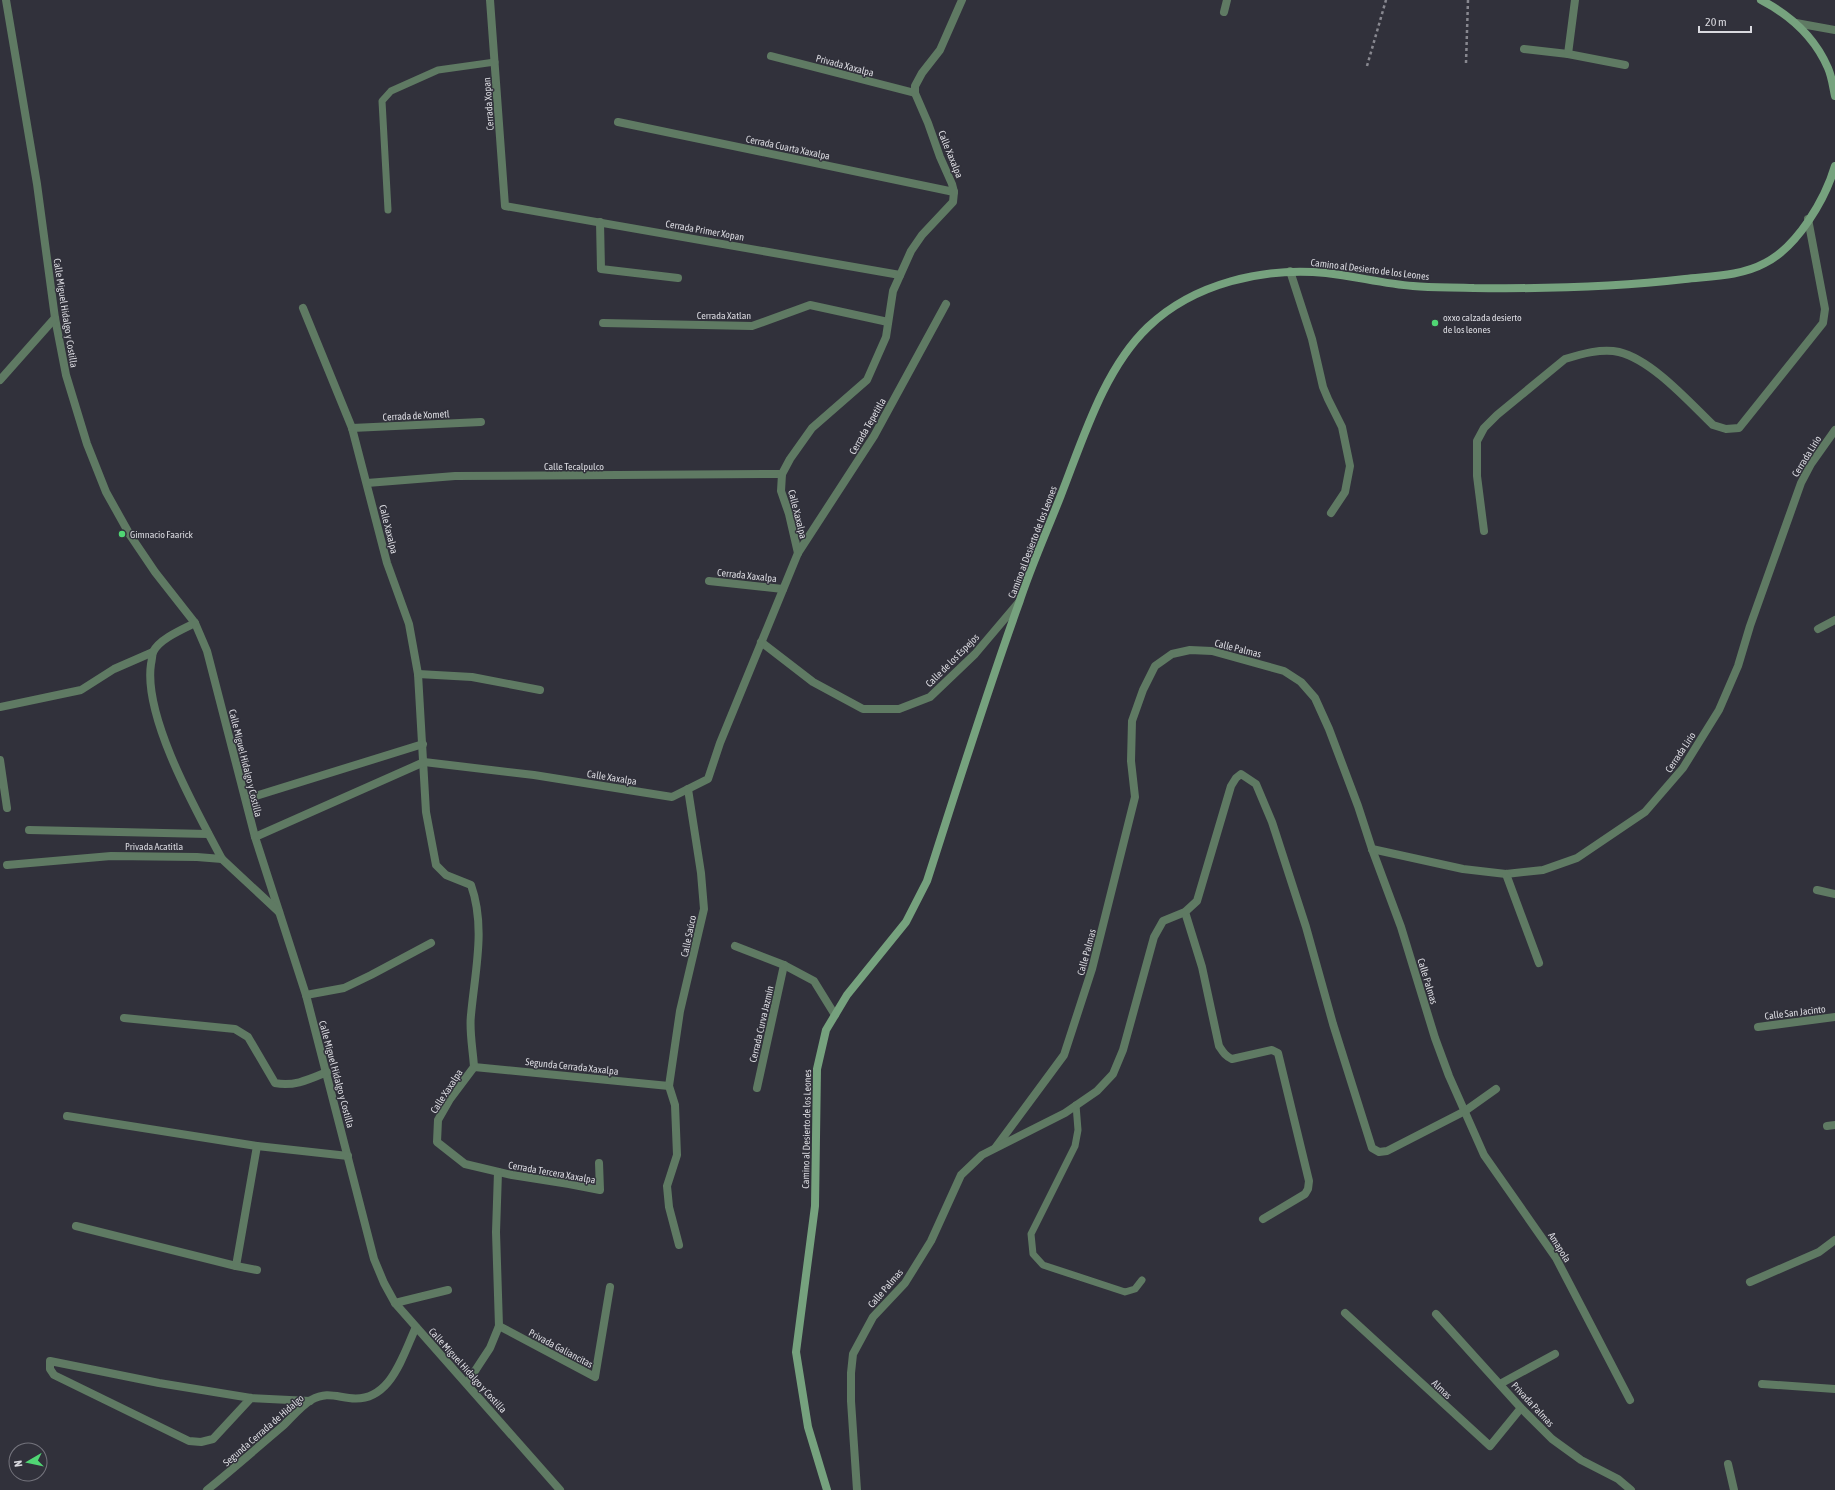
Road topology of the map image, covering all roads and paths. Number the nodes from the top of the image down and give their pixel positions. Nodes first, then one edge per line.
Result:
1 (6, 0) edge
2 (490, 0) edge
3 (962, 0) edge
4 (1227, 0) edge
5 (1386, 0) edge
6 (1468, 0) edge
7 (1576, 0) edge
8 (1761, 0) edge
9 (1224, 12) dead end
10 (1796, 23) junction
11 (1835, 30) edge
12 (1524, 49) dead end
13 (1568, 54) junction
14 (771, 56) dead end
15 (495, 62) junction
16 (1466, 63) dead end
17 (1626, 65) dead end
18 (1367, 66) dead end
19 (915, 94) junction
20 (1835, 96) edge
21 (618, 122) dead end
22 (1835, 166) edge
23 (954, 192) junction
24 (505, 206) joint
25 (388, 210) dead end
26 (1808, 219) junction
27 (600, 222) junction
28 (1290, 271) junction
29 (900, 275) junction
30 (678, 278) dead end
31 (946, 304) dead end
32 (303, 308) dead end
33 (55, 318) junction
34 (888, 322) junction
35 (603, 323) dead end
36 (0, 380) edge
37 (481, 422) dead end
38 (352, 428) junction
39 (1835, 430) edge
40 (782, 474) junction
41 (367, 483) junction
42 (1331, 513) dead end
43 (1484, 531) dead end
44 (798, 553) junction
45 (709, 581) dead end
46 (783, 589) junction
47 (1019, 602) junction
48 (1835, 620) edge
49 (195, 623) junction
50 (1818, 629) dead end
51 (761, 642) junction
52 (154, 652) junction
53 (418, 674) junction
54 (540, 690) dead end
55 (0, 707) edge
56 (423, 744) junction
57 (0, 760) edge
58 (424, 762) junction
59 (688, 789) junction
60 (246, 799) junction
61 (7, 808) dead end
62 (29, 830) dead end
63 (208, 834) junction
64 (255, 837) junction
65 (1372, 849) junction
66 (222, 859) junction
67 (7, 865) dead end
68 (1506, 874) junction
69 (1817, 890) dead end
70 (1835, 894) edge
71 (1185, 912) junction
72 (280, 913) junction
73 (431, 943) dead end
74 (735, 946) dead end
75 (1539, 963) dead end
76 (784, 965) junction
77 (306, 995) junction
78 (835, 1015) junction
79 (1835, 1017) edge
80 (124, 1018) dead end
81 (1758, 1027) dead end
82 (474, 1066) junction
83 (327, 1072) junction
84 (669, 1086) junction
85 (757, 1088) dead end
86 (1496, 1089) dead end
87 (1076, 1105) junction
88 (1465, 1111) junction
89 (67, 1116) dead end
90 (257, 1146) junction
91 (996, 1147) junction
92 (348, 1156) junction
93 (599, 1163) dead end
94 (498, 1172) junction
95 (1263, 1220) dead end
96 (76, 1226) dead end
97 (1835, 1240) edge
98 (679, 1245) dead end
99 (236, 1266) junction
100 (257, 1270) dead end
101 (1142, 1280) dead end
102 (1750, 1282) dead end
103 (610, 1287) dead end
104 (448, 1290) dead end
105 (395, 1303) junction
106 (1346, 1313) dead end
107 (1436, 1314) dead end
108 (499, 1326) junction
109 (416, 1327) junction
110 (1555, 1354) dead end
111 (467, 1383) junction
112 (1500, 1384) junction
113 (1762, 1384) dead end
114 (1835, 1389) edge
115 (251, 1398) junction
116 (1630, 1400) dead end
117 (310, 1401) junction
118 (1521, 1408) junction
119 (1728, 1464) dead end
120 (207, 1490) edge
121 (560, 1490) edge
122 (827, 1490) edge
123 (857, 1490) edge
124 (1631, 1490) edge
125 (1734, 1490) edge

1 - 33 street, Calle Miguel Hidalgo y Costilla
2 - 15 street, Cerrada Xopan
3 - 19 street
4 - 9 street
5 - 18 path
6 - 16 path
7 - 13 street
8 - 10 main road
10 - 11 street
10 - 20 main road
12 - 13 street
13 - 17 street
14 - 19 street, Privada Xaxalpa
15 - 24 street, Cerrada Xopan
15 - 25 lane
19 - 23 street, Calle Xaxalpa
21 - 23 street, Cerrada Cuarta Xaxalpa
22 - 26 main road, Camino al Desierto de los Leones
23 - 29 street, Calle Xaxalpa
24 - 27 street, Cerrada Primer Xopan
26 - 28 main road, Camino al Desierto de los Leones
26 - 43 street
27 - 29 street, Cerrada Primer Xopan
27 - 30 street
28 - 42 street
28 - 47 main road, Camino al Desierto de los Leones
29 - 34 street, Calle Xaxalpa
31 - 44 street, Cerrada Tepetitla
32 - 38 street, Calle Xaxalpa
33 - 36 street
33 - 49 street, Calle Miguel Hidalgo y Costilla
34 - 35 street, Cerrada Xatlan
34 - 40 street, Calle Xaxalpa
37 - 38 street, Cerrada de Xometl
38 - 41 street, Calle Xaxalpa
39 - 68 street, Cerrada Lirio
40 - 41 street, Calle Tecalpulco
40 - 44 street, Calle Xaxalpa
41 - 53 street, Calle Xaxalpa
44 - 46 street, Calle Xaxalpa
45 - 46 street, Cerrada Xaxalpa
46 - 51 street, Calle Xaxalpa
47 - 51 street, Calle de los Espejos
47 - 78 main road, Camino al Desierto de los Leones
48 - 50 street
49 - 52 street
49 - 60 street, Calle Miguel Hidalgo y Costilla
51 - 59 street, Calle Xaxalpa
52 - 55 street
52 - 63 street
53 - 54 street
53 - 56 street, Calle Xaxalpa
56 - 58 street, Calle Xaxalpa
56 - 60 street
57 - 61 street
58 - 59 street, Calle Xaxalpa
58 - 64 street
58 - 82 street, Calle Xaxalpa
59 - 84 street, Calle Saúco
60 - 64 street, Calle Miguel Hidalgo y Costilla
62 - 63 street
63 - 66 street
64 - 72 street, Calle Miguel Hidalgo y Costilla
65 - 68 street, Cerrada Lirio
65 - 88 street, Calle Palmas
65 - 91 street, Calle Palmas
66 - 67 street, Privada Acatitla
66 - 72 street
68 - 75 street
69 - 70 street
71 - 87 street, Calle Palmas
71 - 88 street, Calle Palmas
71 - 95 street
72 - 77 street, Calle Miguel Hidalgo y Costilla
73 - 77 street
74 - 76 street
76 - 78 street
76 - 85 street, Cerrada Curva Jazmín
77 - 83 street, Calle Miguel Hidalgo y Costilla
78 - 122 main road, Camino al Desierto de los Leones
79 - 81 street, Calle San Jacinto
80 - 83 street
82 - 84 street, Segunda Cerrada Xaxalpa
82 - 94 street, Calle Xaxalpa
83 - 92 street, Calle Miguel Hidalgo y Costilla
84 - 98 street
86 - 88 street, Calle Palmas
87 - 91 street, Calle Palmas
87 - 101 lane
88 - 116 street, Amapola
89 - 90 street
90 - 92 street
90 - 99 street
91 - 123 street, Calle Palmas
92 - 105 street, Calle Miguel Hidalgo y Costilla
93 - 94 street, Cerrada Tercera Xaxalpa
94 - 108 street
96 - 99 street
97 - 102 street
99 - 100 street
103 - 108 street, Privada Galiancitas
104 - 105 street
105 - 109 street, Calle Miguel Hidalgo y Costilla
106 - 118 street, Almas
107 - 112 street, Privada Palmas
108 - 111 street
109 - 111 street, Calle Miguel Hidalgo y Costilla
109 - 117 street, Segunda Cerrada de Hidalgo
110 - 112 street
111 - 121 street, Calle Miguel Hidalgo y Costilla
112 - 118 street, Privada Palmas
113 - 114 street
115 - 115 street
115 - 117 street
117 - 120 street, Segunda Cerrada de Hidalgo
118 - 124 street, Privada Palmas
119 - 125 street

